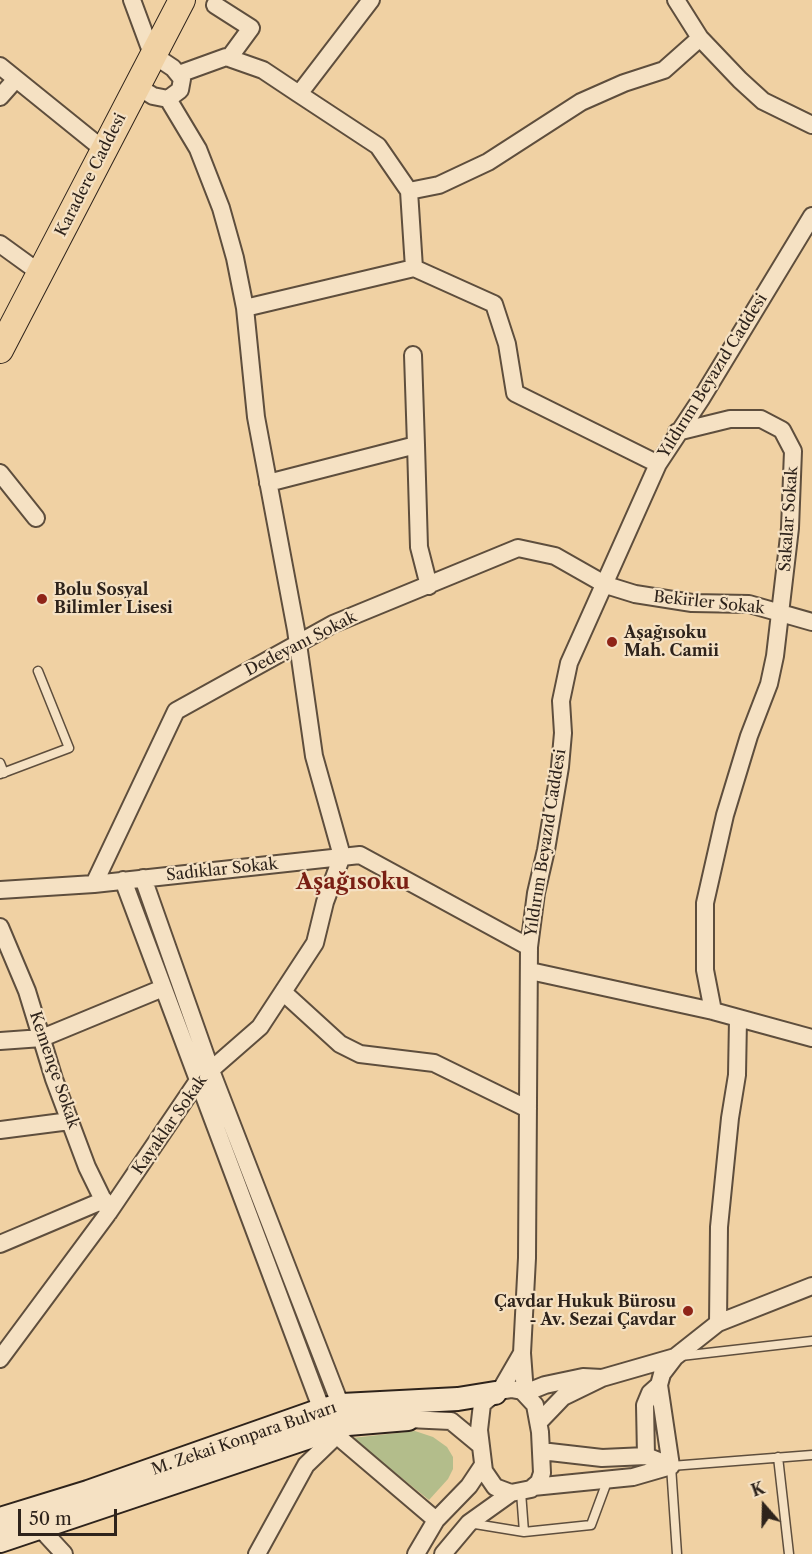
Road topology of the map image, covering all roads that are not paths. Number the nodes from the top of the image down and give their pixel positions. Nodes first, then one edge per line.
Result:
1 (132, 0) edge
2 (182, 0) edge
3 (371, 0) edge
4 (676, 0) edge
5 (215, 5) dead end
6 (700, 38) junction
7 (152, 54) junction
8 (229, 58) junction
9 (0, 66) edge
10 (179, 74) junction
11 (16, 79) junction
12 (137, 86) junction
13 (299, 94) junction
14 (0, 97) edge
15 (168, 99) junction
16 (812, 125) edge
17 (104, 150) junction
18 (409, 191) junction
19 (812, 216) edge
20 (0, 243) edge
21 (414, 268) junction
22 (40, 273) junction
23 (245, 308) junction
24 (0, 350) edge
25 (413, 355) dead end
26 (677, 432) junction
27 (417, 445) junction
28 (658, 464) junction
29 (0, 473) edge
30 (268, 483) junction
31 (36, 518) dead end
32 (606, 585) junction
33 (429, 586) junction
34 (781, 612) junction
35 (812, 622) edge
36 (298, 643) junction
37 (38, 670) dead end
38 (0, 763) edge
39 (2, 773) edge
40 (342, 856) junction
41 (143, 878) junction
42 (123, 880) junction
43 (94, 884) junction
44 (0, 890) edge
45 (0, 927) edge
46 (529, 947) junction
47 (530, 971) junction
48 (163, 988) junction
49 (282, 992) junction
50 (714, 1011) junction
51 (738, 1019) junction
52 (42, 1038) junction
53 (812, 1038) edge
54 (0, 1041) edge
55 (210, 1068) junction
56 (197, 1082) junction
57 (528, 1109) junction
58 (70, 1121) junction
59 (0, 1130) edge
60 (106, 1206) junction
61 (0, 1244) edge
62 (812, 1286) edge
63 (718, 1323) junction
64 (812, 1341) edge
65 (522, 1353) junction
66 (675, 1357) junction
67 (0, 1359) edge
68 (602, 1378) junction
69 (659, 1384) junction
70 (497, 1392) junction
71 (525, 1393) junction
72 (408, 1419) joint
73 (335, 1421) junction
74 (539, 1422) junction
75 (480, 1445) junction
76 (541, 1451) junction
77 (812, 1455) edge
78 (646, 1456) junction
79 (778, 1457) junction
80 (483, 1465) junction
81 (671, 1466) junction
82 (608, 1479) junction
83 (522, 1491) junction
84 (0, 1519) edge
85 (436, 1520) junction
86 (469, 1523) junction
87 (41, 1529) junction
88 (524, 1532) junction
89 (0, 1541) edge
90 (64, 1554) edge
91 (257, 1554) edge
92 (416, 1554) edge
93 (443, 1554) edge
94 (677, 1554) edge
95 (789, 1554) edge

1 - 7 street
2 - 7 main road, Karadere Caddesi
3 - 13 street
4 - 6 street
5 - 8 street
6 - 16 street
6 - 18 street
7 - 10 street
7 - 12 main road, Karadere Caddesi
8 - 10 street
8 - 13 street
9 - 11 street
10 - 15 street
11 - 14 street
11 - 17 street
12 - 15 street
12 - 17 main road, Karadere Caddesi
13 - 18 street
15 - 23 street
17 - 22 main road, Karadere Caddesi
18 - 21 street
19 - 26 street, Yıldırım Beyazıd Caddesi
20 - 22 street
21 - 23 street
21 - 28 street
22 - 24 main road, Karadere Caddesi
23 - 30 street
25 - 27 street
26 - 28 street, Yıldırım Beyazıd Caddesi
26 - 34 street, Sakalar Sokak
27 - 30 street
27 - 33 street
28 - 32 street, Yıldırım Beyazıd Caddesi
29 - 31 street
30 - 36 street
32 - 33 street, Dedeyanı Sokak
32 - 34 street, Bekirler Sokak
32 - 46 street, Yıldırım Beyazıd Caddesi
33 - 36 street, Dedeyanı Sokak
34 - 35 street, Bekirler Sokak
34 - 50 street, Sakalar Sokak
36 - 40 street
36 - 43 street, Dedeyanı Sokak
37 - 39 lane
38 - 39 lane
40 - 41 street, Sadıklar Sokak
40 - 46 street, Sadıklar Sokak
40 - 49 street, Kayaklar Sokak
41 - 42 street, Sadıklar Sokak
41 - 55 street
42 - 43 street, Sadıklar Sokak
42 - 48 street
43 - 44 street, Sadıklar Sokak
45 - 52 street, Kemençe Sokak
46 - 47 street, Yıldırım Beyazıd Caddesi
47 - 50 street
47 - 57 street, Yıldırım Beyazıd Caddesi
48 - 52 street
48 - 56 street
49 - 55 street, Kayaklar Sokak
49 - 57 street
50 - 51 street
51 - 53 street
51 - 63 street
52 - 54 street
52 - 58 street, Kemençe Sokak
55 - 56 street, Kayaklar Sokak
55 - 73 street
56 - 60 street, Kayaklar Sokak
56 - 73 street
57 - 65 street, Yıldırım Beyazıd Caddesi
58 - 59 street
58 - 60 street, Kemençe Sokak
60 - 61 street
60 - 67 street, Kayaklar Sokak
62 - 63 street
63 - 66 street
64 - 66 lane
65 - 70 street
65 - 71 street, Yıldırım Beyazıd Caddesi
66 - 68 street
66 - 69 street
68 - 71 street
68 - 74 street
69 - 78 street
69 - 81 street
70 - 71 street
70 - 73 main road, M. Zekai Konpara Bulvarı
70 - 75 street
71 - 74 street
72 - 73 main road, M. Zekai Konpara Bulvarı
72 - 75 street
73 - 84 main road, M. Zekai Konpara Bulvarı
73 - 85 street
73 - 87 main road, M. Zekai Konpara Bulvarı
73 - 91 street
74 - 76 street
75 - 80 street
76 - 78 street
76 - 83 street
77 - 79 lane
78 - 81 street
79 - 81 lane
79 - 95 lane
80 - 83 street
80 - 85 street
81 - 82 street
81 - 94 lane
82 - 83 street
82 - 88 lane
83 - 86 street
83 - 88 lane
85 - 92 street
86 - 88 lane
86 - 93 street
87 - 89 main road, M. Zekai Konpara Bulvarı
87 - 90 street

